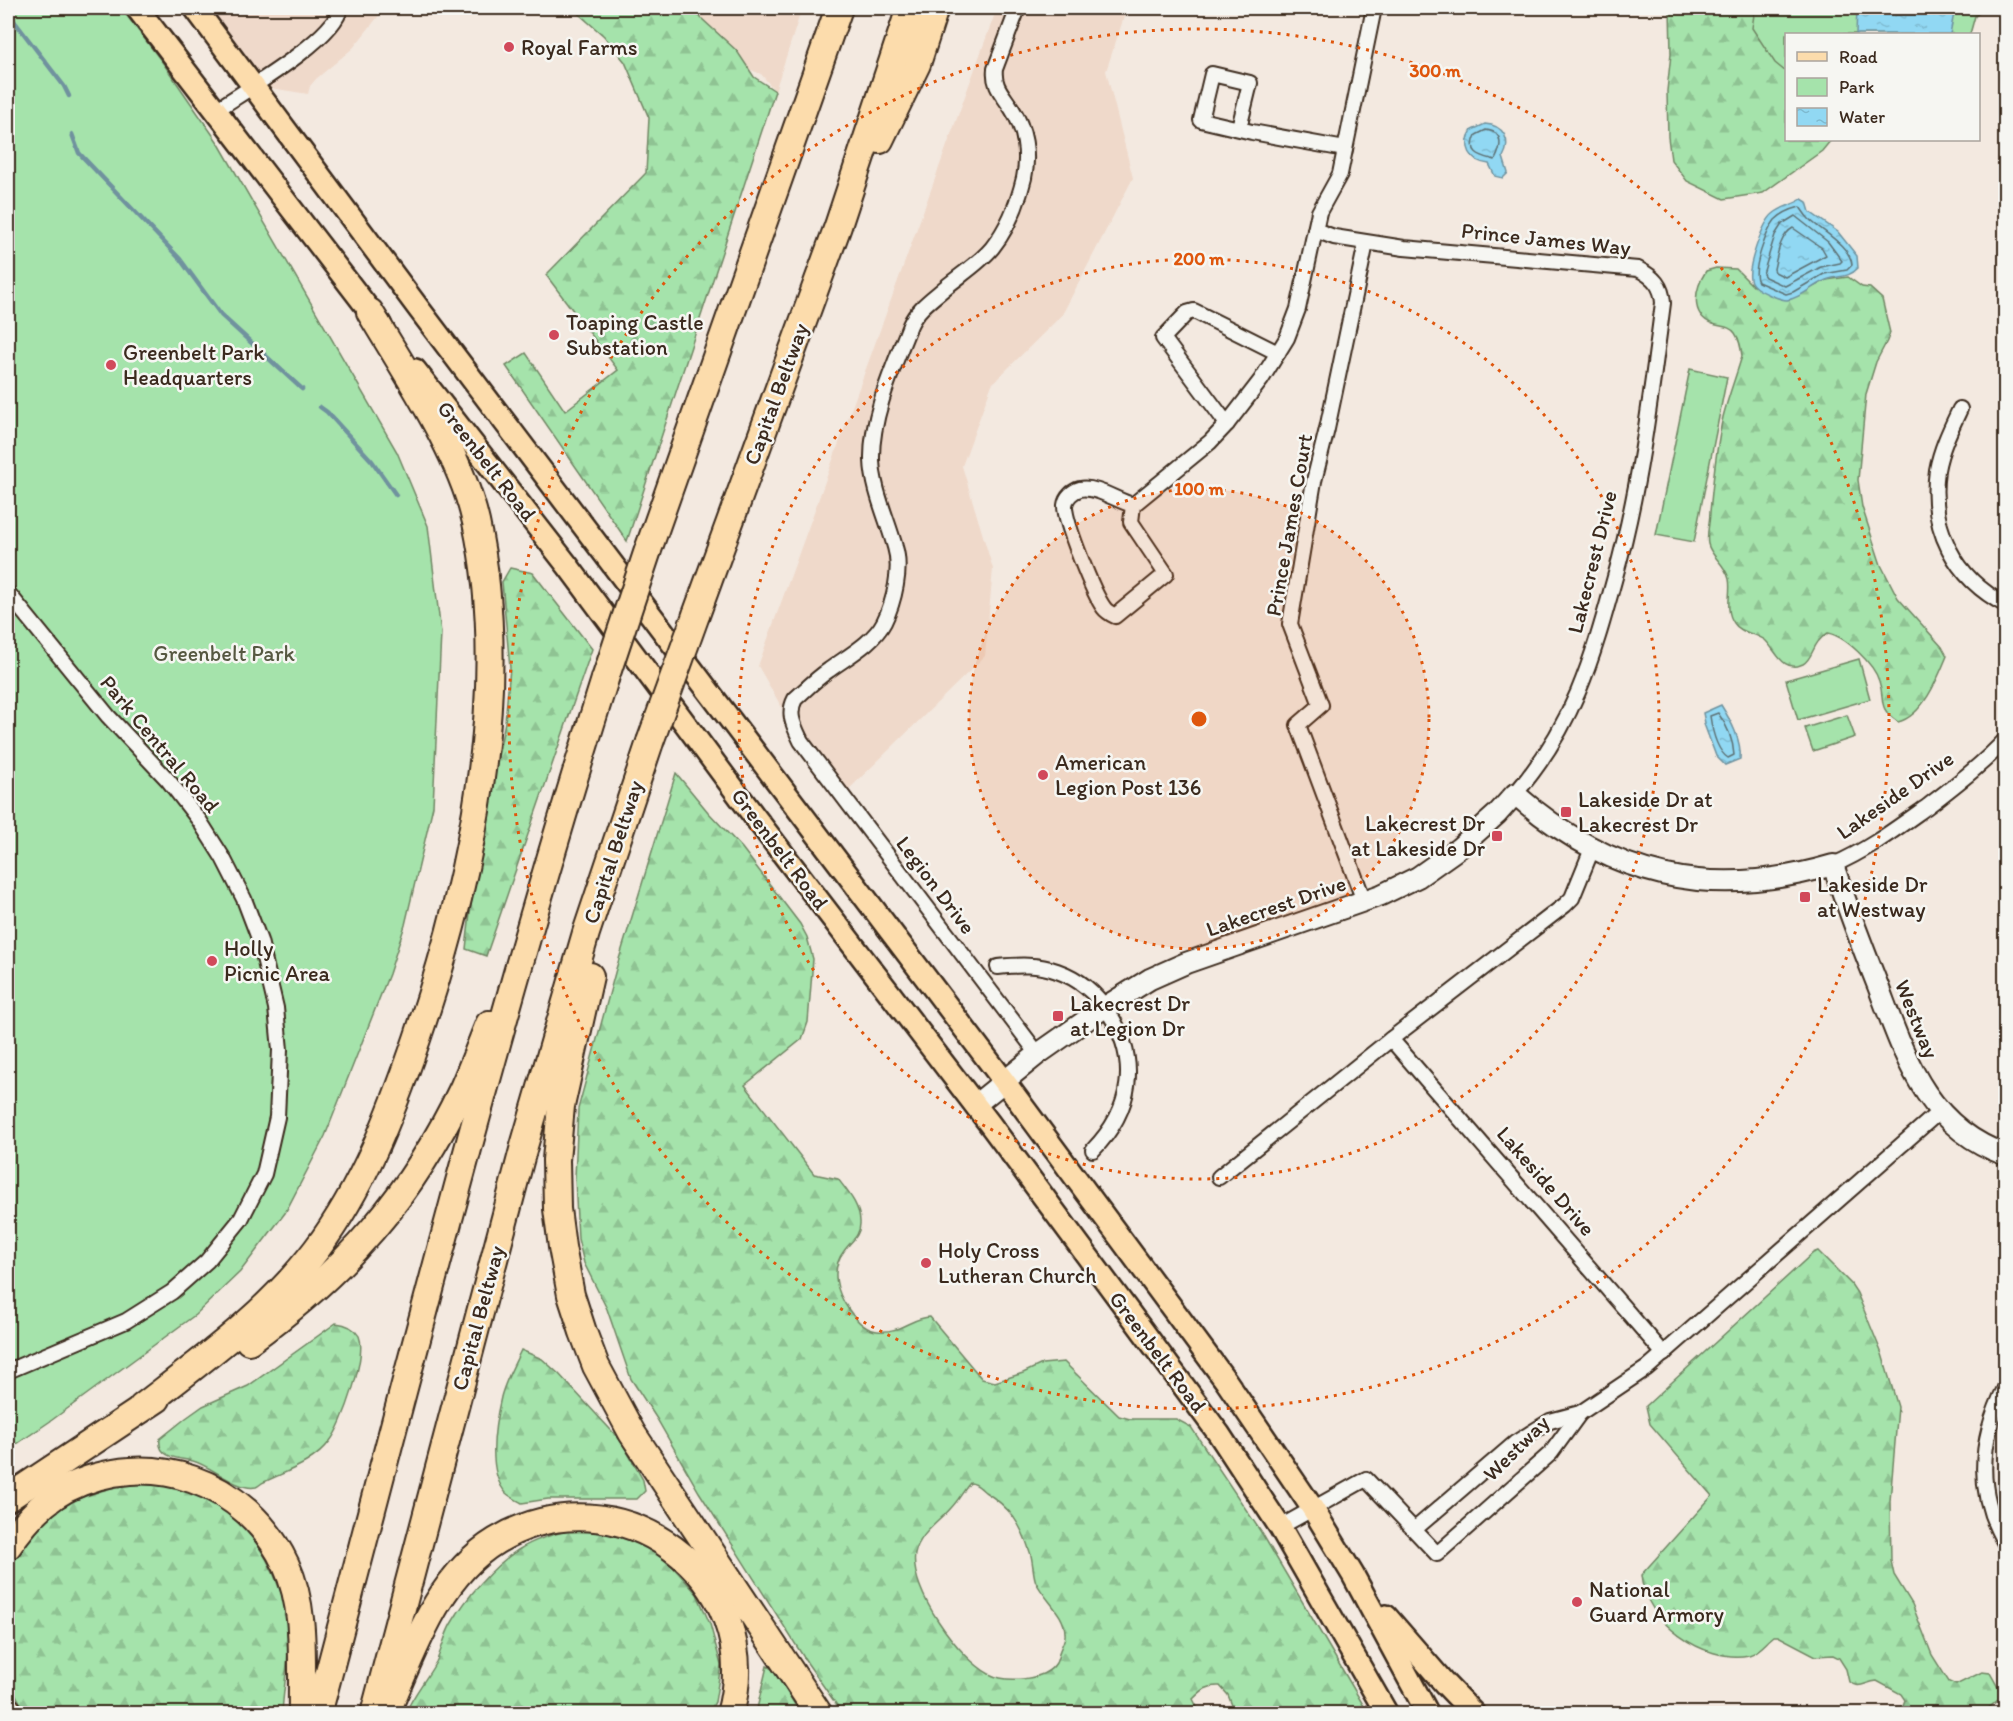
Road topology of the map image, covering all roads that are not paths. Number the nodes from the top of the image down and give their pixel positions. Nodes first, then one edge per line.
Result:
1 (137, 8) edge
2 (195, 8) edge
3 (340, 8) edge
4 (838, 8) edge
5 (910, 8) edge
6 (935, 8) edge
7 (1018, 8) edge
8 (1374, 8) edge
9 (252, 85) junction
10 (216, 110) junction
11 (1239, 129) junction
12 (1345, 149) junction
13 (838, 226) junction
14 (1315, 230) junction
15 (1366, 243) junction
16 (1663, 303) joint
17 (370, 312) junction
18 (1278, 353) junction
19 (1960, 409) dead end
20 (1227, 424) junction
21 (1133, 505) junction
22 (8, 593) edge
23 (2006, 605) edge
24 (2006, 739) edge
25 (1515, 794) junction
26 (625, 816) junction
27 (1592, 849) junction
28 (1833, 865) junction
29 (1364, 901) junction
30 (535, 910) junction
31 (998, 967) dead end
32 (1105, 1007) junction
33 (1391, 1039) junction
34 (1038, 1054) junction
35 (1004, 1081) junction
36 (975, 1105) junction
37 (1940, 1111) junction
38 (1093, 1150) dead end
39 (2006, 1155) edge
40 (1219, 1177) dead end
41 (1664, 1354) junction
42 (8, 1371) edge
43 (2006, 1386) edge
44 (142, 1407) junction
45 (1580, 1413) junction
46 (8, 1498) edge
47 (1313, 1509) junction
48 (1280, 1527) junction
49 (1415, 1529) junction
50 (2006, 1545) edge
51 (8, 1546) edge
52 (1353, 1575) junction
53 (302, 1713) edge
54 (318, 1713) edge
55 (374, 1713) edge
56 (385, 1713) edge
57 (730, 1713) edge
58 (819, 1713) edge
59 (1388, 1713) edge
60 (1428, 1713) edge
61 (1474, 1713) edge

1 - 10 main road, Greenbelt Road
2 - 9 main road, Greenbelt Road
3 - 9 street
4 - 30 highway, bridge
5 - 13 highway, Capital Beltway
6 - 13 highway
7 - 34 street, Legion Drive
8 - 12 street
9 - 10 street
9 - 35 main road, Greenbelt Road
10 - 17 main road, Greenbelt Road
11 - 11 street
11 - 12 street
12 - 14 street
13 - 26 highway, Capital Beltway, bridge
14 - 15 street
14 - 18 street
15 - 16 street, Prince James Way
15 - 29 street, Prince James Court
16 - 25 street, Lakecrest Drive
17 - 36 main road, Greenbelt Road
17 - 44 highway
18 - 20 street
18 - 20 street
19 - 23 street
20 - 21 street
21 - 21 street
22 - 42 street, Park Central Road
24 - 28 street, Lakeside Drive
25 - 27 street, Lakeside Drive
25 - 29 street, Lakecrest Drive
26 - 55 highway, Capital Beltway
26 - 58 highway
27 - 28 street, Lakeside Drive
27 - 33 street
28 - 37 street, Westway
29 - 32 street, Lakecrest Drive
30 - 44 highway
30 - 54 highway
31 - 32 street
32 - 34 street, Lakecrest Drive
32 - 38 street
33 - 40 street
33 - 41 street, Lakeside Drive
34 - 35 street, Lakecrest Drive
35 - 36 street, Lakecrest Drive
35 - 47 main road, Greenbelt Road
36 - 48 main road, Greenbelt Road
37 - 39 street, Westway
37 - 41 street
41 - 45 street
43 - 50 street
44 - 46 highway
45 - 49 street, Westway
45 - 49 street, Westway
47 - 48 street
47 - 49 street
47 - 52 main road, Greenbelt Road
48 - 59 main road, Greenbelt Road
51 - 53 highway
52 - 60 main road, Greenbelt Road
52 - 61 main road
56 - 57 highway

